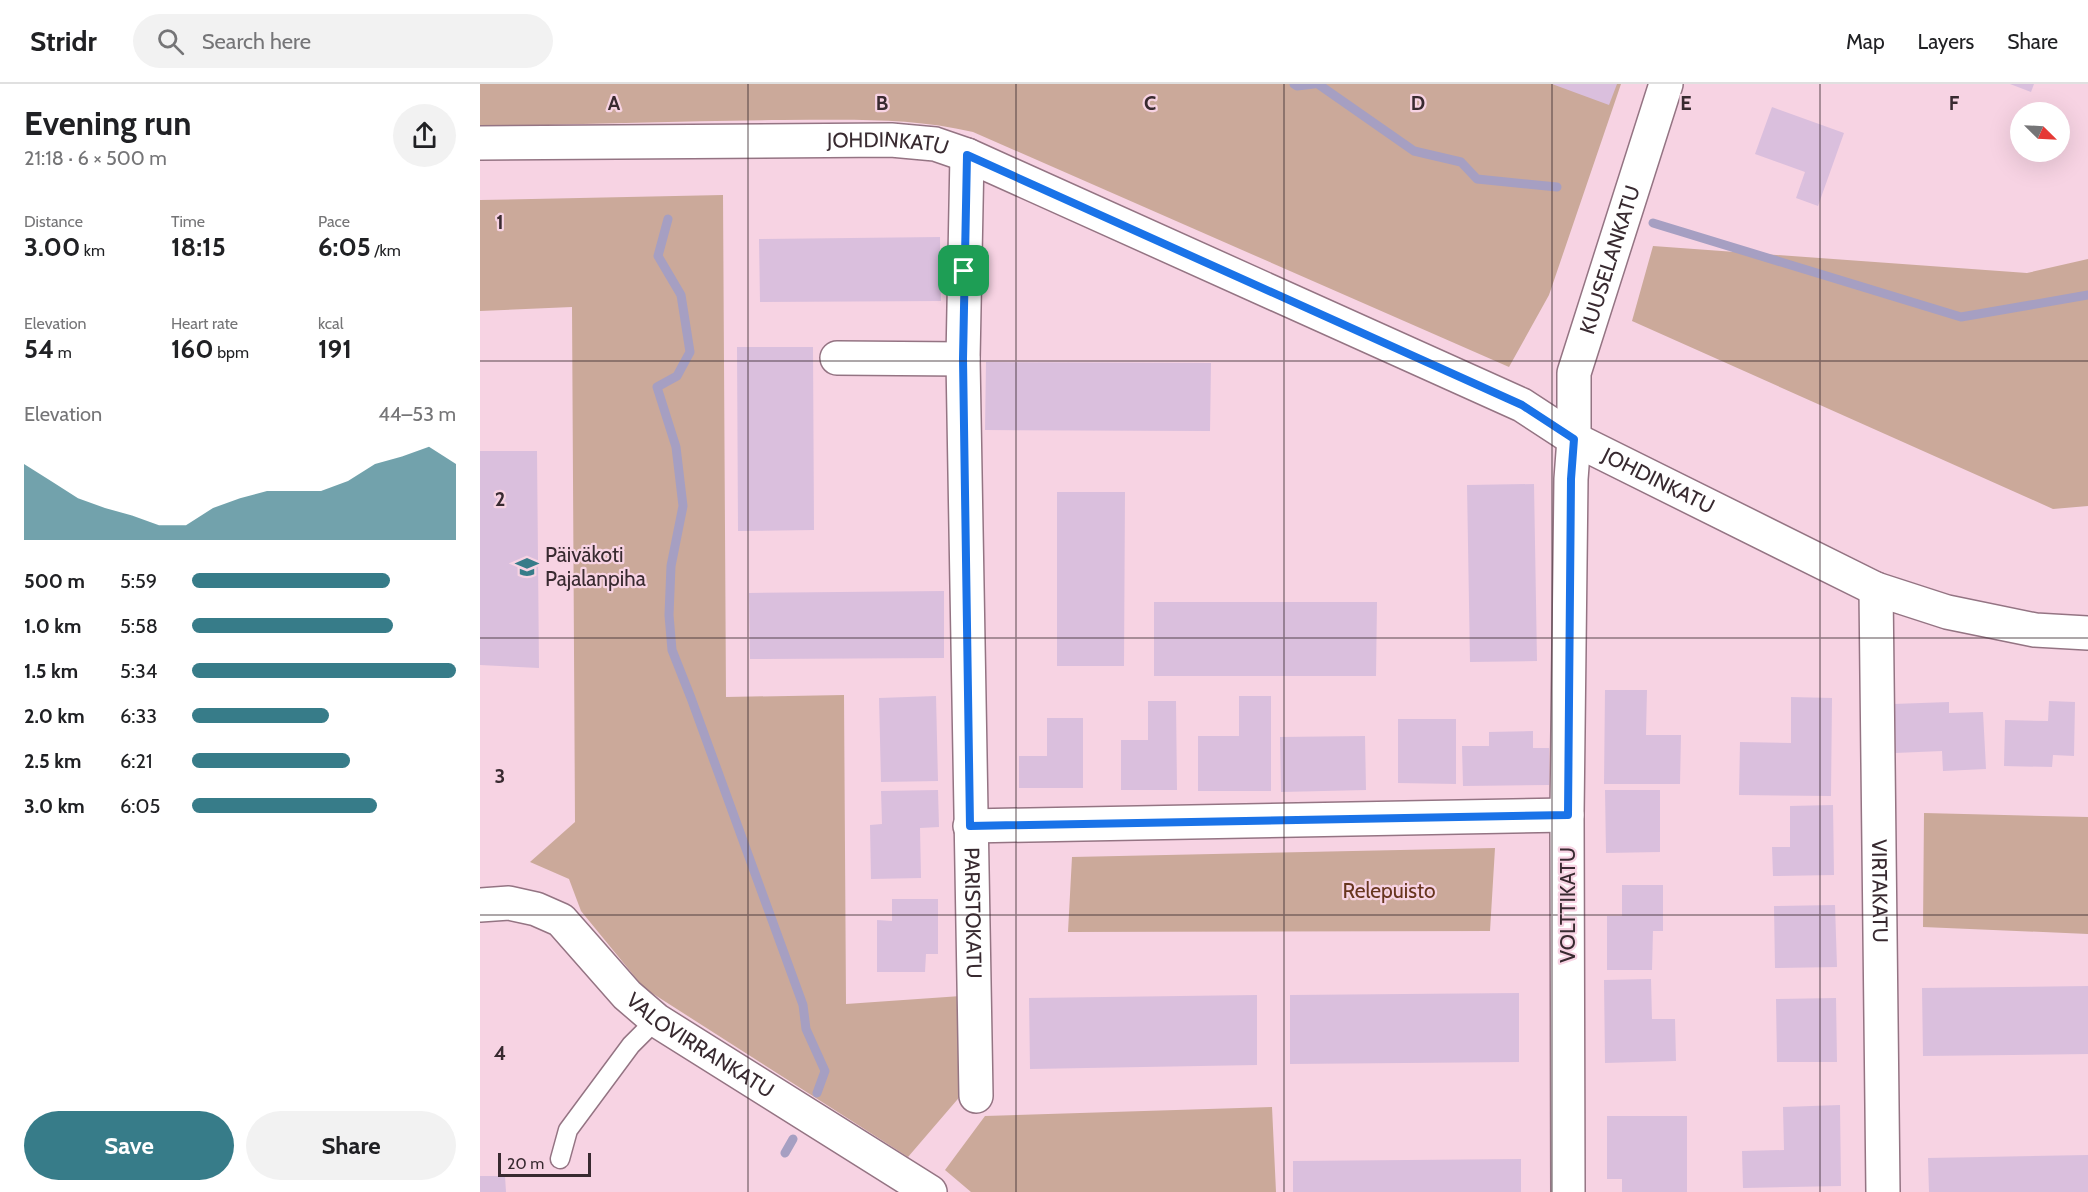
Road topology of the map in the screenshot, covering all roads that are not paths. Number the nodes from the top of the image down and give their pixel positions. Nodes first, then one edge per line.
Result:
1 (1666, 84) edge
2 (480, 143) edge
3 (967, 155) junction
4 (837, 358) dead end
5 (963, 359) junction
6 (1574, 439) junction
7 (1876, 589) junction
8 (2088, 633) edge
9 (1568, 815) junction
10 (970, 826) junction
11 (480, 905) edge
12 (656, 1020) junction
13 (976, 1096) dead end
14 (560, 1160) dead end
15 (930, 1192) edge
16 (1569, 1192) edge
17 (1883, 1192) edge

1 - 6 street, KUUSELANKATU
2 - 3 street, JOHDINKATU
3 - 5 street, PARISTOKATU
3 - 6 street, JOHDINKATU
4 - 5 street
5 - 10 street, PARISTOKATU
6 - 7 street, JOHDINKATU
6 - 9 street, VOLTTIKATU
7 - 8 street, JOHDINKATU
7 - 17 street, VIRTAKATU
9 - 10 street
9 - 16 street, VOLTTIKATU
10 - 13 street, PARISTOKATU
11 - 12 street, VALOVIRRANKATU
12 - 14 lane
12 - 15 street, VALOVIRRANKATU

